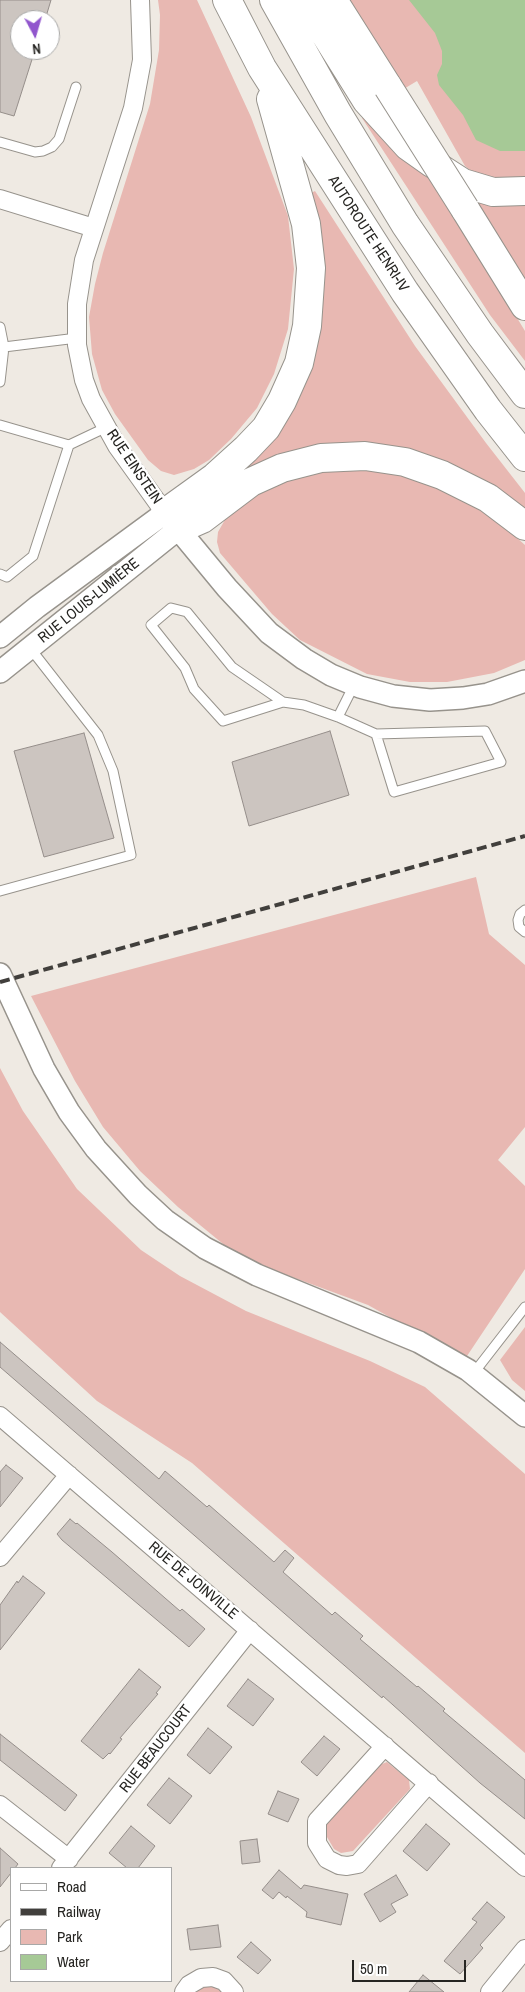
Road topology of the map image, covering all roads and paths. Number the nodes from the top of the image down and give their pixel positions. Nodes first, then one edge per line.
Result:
1 (140, 0) edge
2 (226, 0) edge
3 (274, 0) edge
4 (304, 0) edge
5 (333, 0) edge
6 (262, 68) junction
7 (76, 87) dead end
8 (0, 142) edge
9 (525, 192) edge
10 (0, 199) edge
11 (94, 228) junction
12 (525, 306) edge
13 (0, 327) edge
14 (77, 338) junction
15 (4, 346) junction
16 (0, 382) edge
17 (525, 394) edge
18 (0, 425) edge
19 (107, 427) junction
20 (69, 445) junction
21 (525, 457) edge
22 (171, 521) junction
23 (525, 526) edge
24 (0, 574) edge
25 (0, 637) edge
26 (30, 648) junction
27 (0, 672) edge
28 (525, 681) edge
29 (354, 685) junction
30 (283, 702) junction
31 (338, 717) junction
32 (376, 734) junction
33 (0, 891) edge
34 (525, 910) edge
35 (525, 932) edge
36 (0, 974) edge
37 (525, 1307) edge
38 (473, 1374) junction
39 (0, 1416) edge
40 (525, 1416) edge
41 (69, 1475) junction
42 (0, 1557) edge
43 (250, 1630) junction
44 (385, 1746) junction
45 (429, 1783) junction
46 (0, 1804) edge
47 (65, 1864) edge
48 (525, 1867) edge
49 (10, 1930) edge
50 (0, 1942) edge
51 (525, 1950) edge
52 (184, 1992) edge
53 (234, 1992) edge
54 (490, 1992) edge

1 - 11 street, RUE EINSTEIN
2 - 6 highway, AUTOROUTE HENRI-IV
3 - 17 highway
4 - 9 highway
5 - 12 highway, bridge
6 - 21 highway, AUTOROUTE HENRI-IV
6 - 22 highway
7 - 8 lane
10 - 11 street
11 - 14 street, RUE EINSTEIN
13 - 15 lane
14 - 15 lane
14 - 19 street, RUE EINSTEIN
15 - 16 lane
18 - 20 lane
19 - 20 lane
19 - 22 street, RUE EINSTEIN
20 - 24 lane
22 - 23 highway
22 - 25 street, RUE LOUIS-LUMIÈRE
22 - 26 street, RUE LOUIS-LUMIÈRE
22 - 29 street, RUE EINSTEIN
26 - 27 street, RUE LOUIS-LUMIÈRE
26 - 33 lane
28 - 29 street, RUE EINSTEIN
29 - 31 lane
30 - 30 lane
30 - 31 lane
31 - 32 lane
32 - 32 lane
34 - 35 lane
36 - 38 street
37 - 38 lane
38 - 40 street
39 - 41 street, RUE DE JOINVILLE
41 - 42 street
41 - 43 street, RUE DE JOINVILLE
43 - 44 street, RUE DE JOINVILLE
43 - 47 street, RUE BEAUCOURT
44 - 45 street, RUE DE JOINVILLE
44 - 45 street
45 - 48 street, RUE DE JOINVILLE
46 - 47 street
49 - 50 street
51 - 54 street
52 - 53 street

